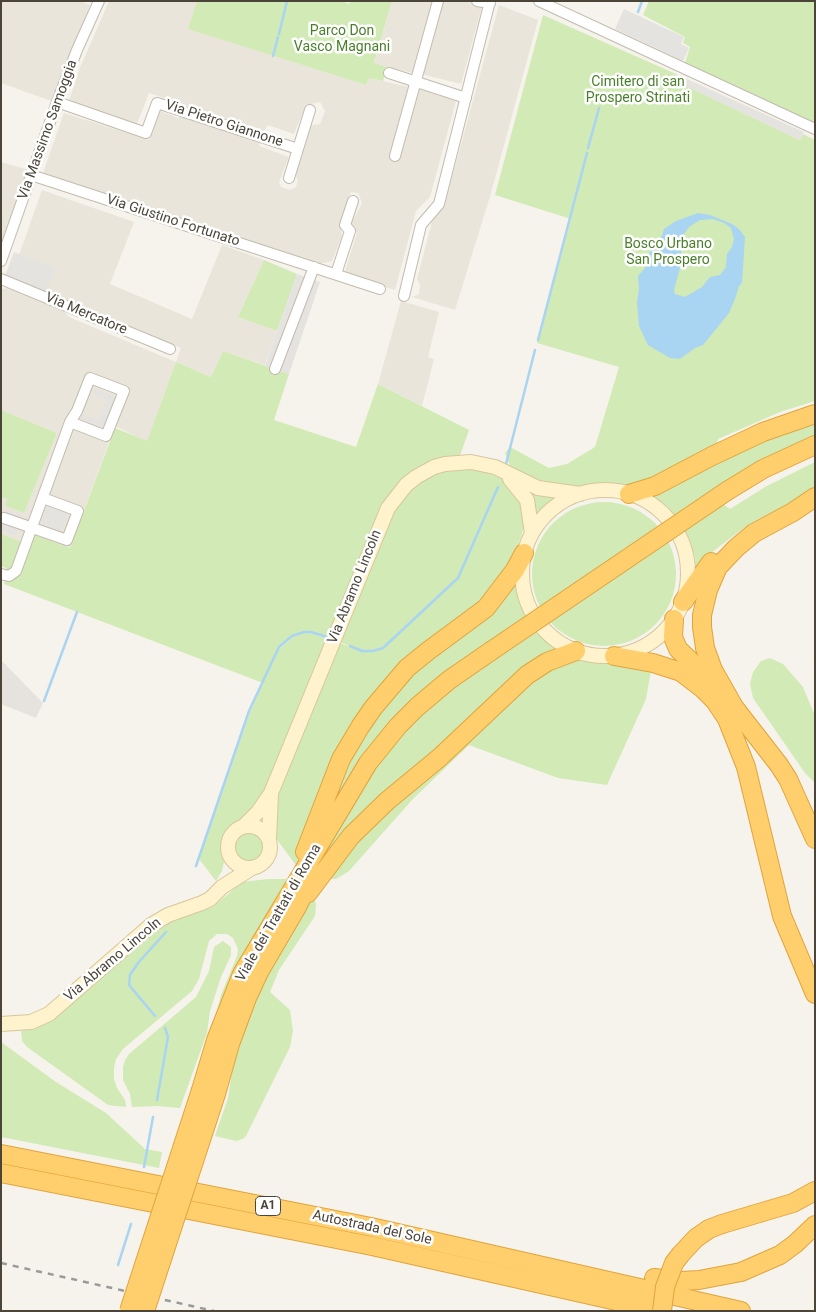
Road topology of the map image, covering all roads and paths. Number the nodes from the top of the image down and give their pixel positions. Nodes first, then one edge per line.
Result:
1 (100, 1) edge
2 (438, 1) edge
3 (476, 1) edge
4 (540, 1) edge
5 (490, 2) edge
6 (389, 73) dead end
7 (415, 81) junction
8 (466, 98) junction
9 (57, 102) junction
10 (310, 110) dead end
11 (815, 129) edge
12 (298, 148) junction
13 (395, 156) dead end
14 (31, 175) junction
15 (289, 178) dead end
16 (353, 201) dead end
17 (1, 261) edge
18 (314, 267) junction
19 (336, 274) junction
20 (1, 279) edge
21 (380, 289) dead end
22 (404, 296) dead end
23 (170, 349) dead end
24 (275, 369) dead end
25 (815, 414) edge
26 (70, 422) junction
27 (815, 445) edge
28 (815, 456) edge
29 (505, 473) junction
30 (580, 494) junction
31 (629, 494) junction
32 (730, 495) junction
33 (815, 497) edge
34 (43, 498) junction
35 (4, 518) dead end
36 (32, 528) junction
37 (532, 533) junction
38 (524, 553) junction
39 (1, 574) edge
40 (683, 602) junction
41 (674, 619) junction
42 (576, 651) junction
43 (494, 654) junction
44 (614, 656) junction
45 (734, 707) junction
46 (271, 792) junction
47 (244, 826) junction
48 (815, 838) edge
49 (269, 839) junction
50 (230, 856) junction
51 (252, 868) junction
52 (222, 887) junction
53 (297, 907) junction
54 (279, 909) junction
55 (815, 994) edge
56 (1, 1024) edge
57 (208, 1092) junction
58 (1, 1154) edge
59 (1, 1173) edge
60 (815, 1191) edge
61 (815, 1225) edge
62 (534, 1263) junction
63 (515, 1277) junction
64 (129, 1311) edge
65 (146, 1311) edge
66 (620, 1311) edge
67 (662, 1311) edge
68 (741, 1311) edge

1 - 9 street, Via Massimo Samoggia
2 - 7 street
3 - 5 street
4 - 11 street
5 - 8 street
6 - 7 street
7 - 8 street
7 - 13 street
8 - 22 street
9 - 12 street, Via Pietro Giannone
9 - 14 street, Via Massimo Samoggia
10 - 12 street, Via Pietro Giannone
12 - 15 street, Via Pietro Giannone
14 - 17 street, Via Massimo Samoggia
14 - 18 street, Via Giustino Fortunato
16 - 19 street
18 - 19 street, Via Giustino Fortunato
18 - 24 street
19 - 21 street, Via Giustino Fortunato
20 - 23 street, Via Mercatore
25 - 31 highway
26 - 26 street
26 - 34 street
27 - 32 highway, Viale dei Trattati di Roma
28 - 32 highway, Viale dei Trattati di Roma
29 - 30 street, Via Abramo Lincoln
29 - 37 street, Via Abramo Lincoln
29 - 46 street, Via Abramo Lincoln
30 - 31 street
30 - 37 street
31 - 40 street
32 - 43 highway, Viale dei Trattati di Roma
33 - 40 highway
33 - 45 highway
34 - 36 street
34 - 36 street
35 - 36 street
36 - 39 street
37 - 38 street
38 - 42 street
38 - 54 highway
40 - 41 street
41 - 44 street
41 - 45 highway
42 - 44 street
42 - 53 highway
43 - 53 highway, Viale dei Trattati di Roma
43 - 54 highway, Viale dei Trattati di Roma
44 - 55 highway
45 - 48 highway
46 - 47 street, Via Abramo Lincoln
46 - 49 street, Via Abramo Lincoln
47 - 49 street
47 - 50 street, Via Abramo Lincoln
49 - 51 street, Via Abramo Lincoln
50 - 51 street
50 - 52 street, Via Abramo Lincoln
51 - 52 street, Via Abramo Lincoln
52 - 56 street, Via Abramo Lincoln
53 - 57 highway, Viale dei Trattati di Roma
54 - 57 highway, Viale dei Trattati di Roma
57 - 64 highway, Viale dei Trattati di Roma, bridge
57 - 65 highway, Viale dei Trattati di Roma, bridge
58 - 62 highway, Autostrada del Sole / A1
59 - 63 highway, Autostrada del Sole / A1
60 - 67 highway, bridge
61 - 62 highway
62 - 68 highway, Autostrada del Sole / A1
63 - 66 highway
63 - 67 highway, Autostrada del Sole / A1

